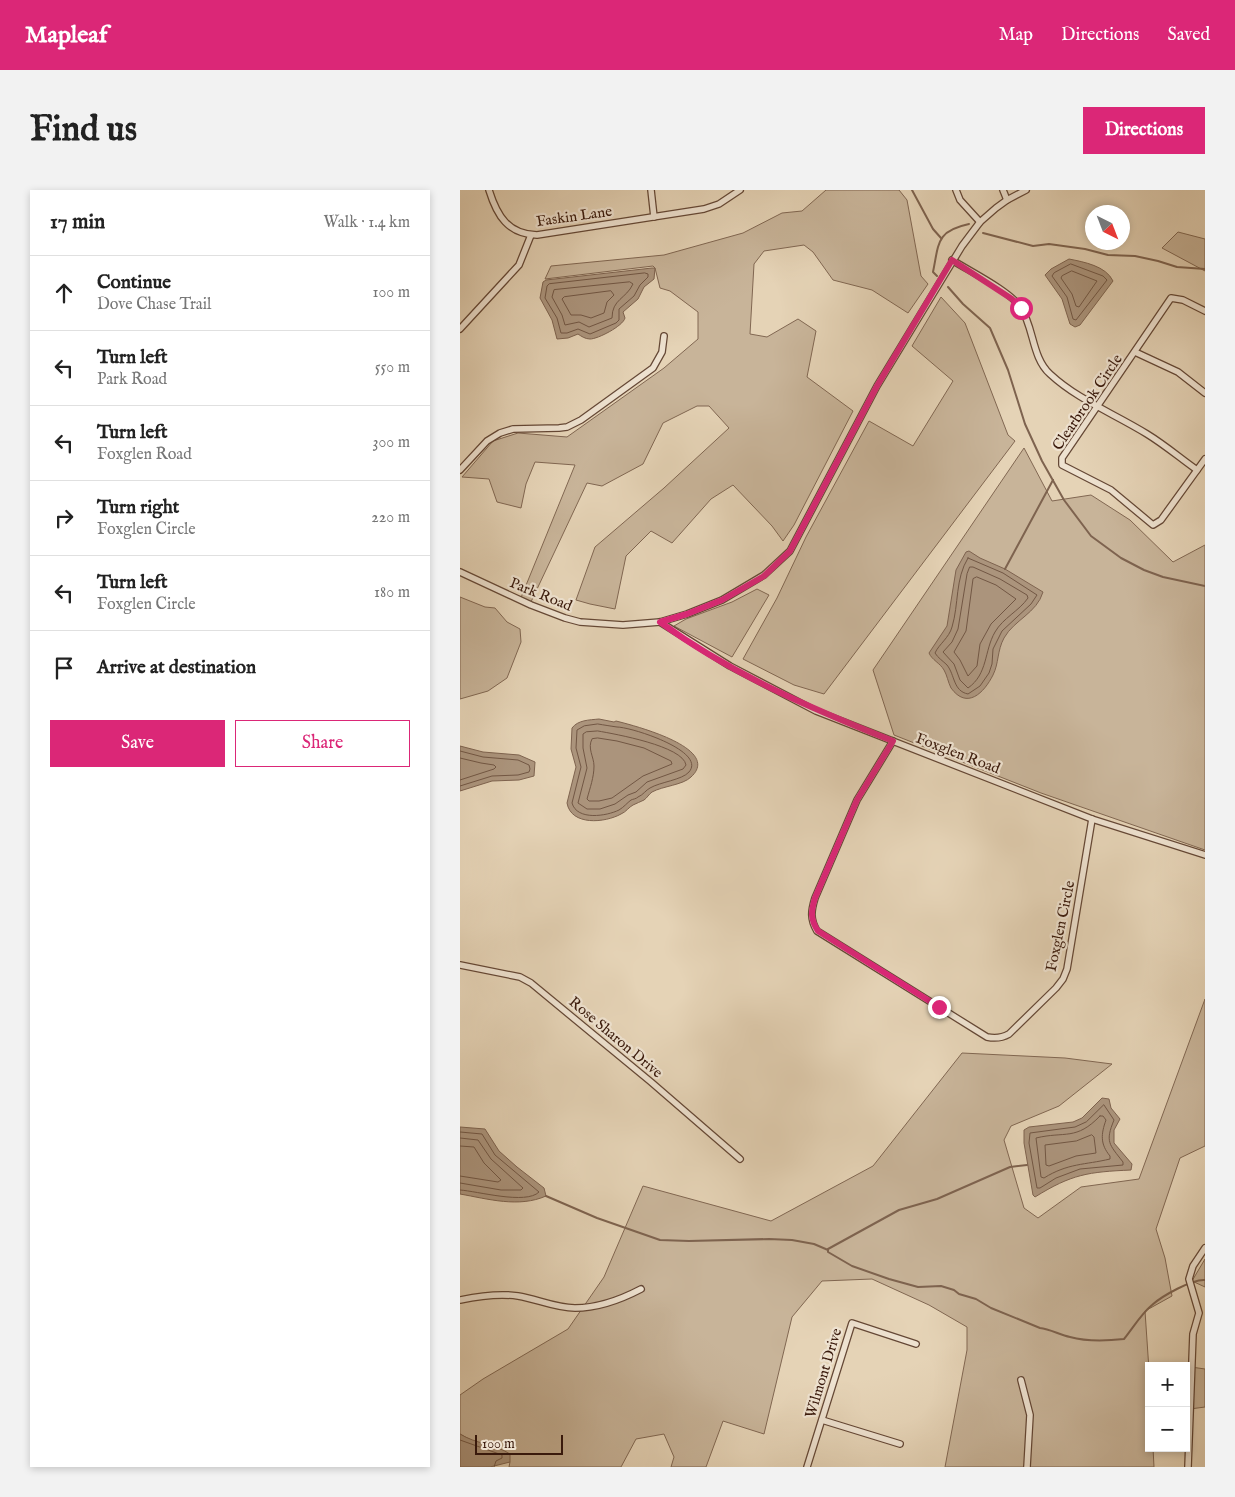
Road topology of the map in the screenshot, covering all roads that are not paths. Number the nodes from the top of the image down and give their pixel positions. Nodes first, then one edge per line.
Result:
1 (489, 190) edge
2 (650, 190) edge
3 (740, 190) edge
4 (956, 190) edge
5 (1003, 190) edge
6 (1026, 190) edge
7 (1007, 200) junction
8 (654, 217) junction
9 (980, 222) junction
10 (531, 235) junction
11 (952, 260) junction
12 (1205, 311) edge
13 (460, 329) edge
14 (664, 336) dead end
15 (1136, 352) junction
16 (1205, 393) edge
17 (1097, 408) junction
18 (1205, 459) edge
19 (460, 470) edge
20 (1197, 470) junction
21 (460, 572) edge
22 (660, 622) junction
23 (893, 741) junction
24 (1092, 819) junction
25 (1205, 855) edge
26 (460, 964) edge
27 (740, 1159) dead end
28 (1205, 1248) edge
29 (641, 1289) dead end
30 (460, 1300) edge
31 (916, 1344) dead end
32 (1021, 1380) dead end
33 (822, 1420) junction
34 (900, 1444) dead end
35 (808, 1467) edge
36 (1027, 1467) edge
37 (1188, 1467) edge

1 - 10 street, Faskin Lane
2 - 8 street
3 - 8 street, Faskin Lane
4 - 9 street
5 - 7 street
6 - 7 street, Park Road
7 - 9 street, Park Road
8 - 10 street, Faskin Lane
9 - 11 street, Park Road
10 - 13 street
11 - 17 street
11 - 22 street, Park Road
12 - 15 street, Clearbrook Circle
14 - 19 street
15 - 16 street
15 - 17 street, Clearbrook Circle
17 - 20 street
17 - 20 street, Clearbrook Circle
18 - 20 street, Clearbrook Circle
21 - 22 street, Park Road
22 - 23 street, Foxglen Road
23 - 24 street, Foxglen Road
23 - 24 street, Foxglen Circle
24 - 25 street, Foxglen Road
26 - 27 street, Rose Sharon Drive
28 - 37 street
29 - 30 street
31 - 33 street, Wilmont Drive
32 - 36 street
33 - 34 street
33 - 35 street, Wilmont Drive

